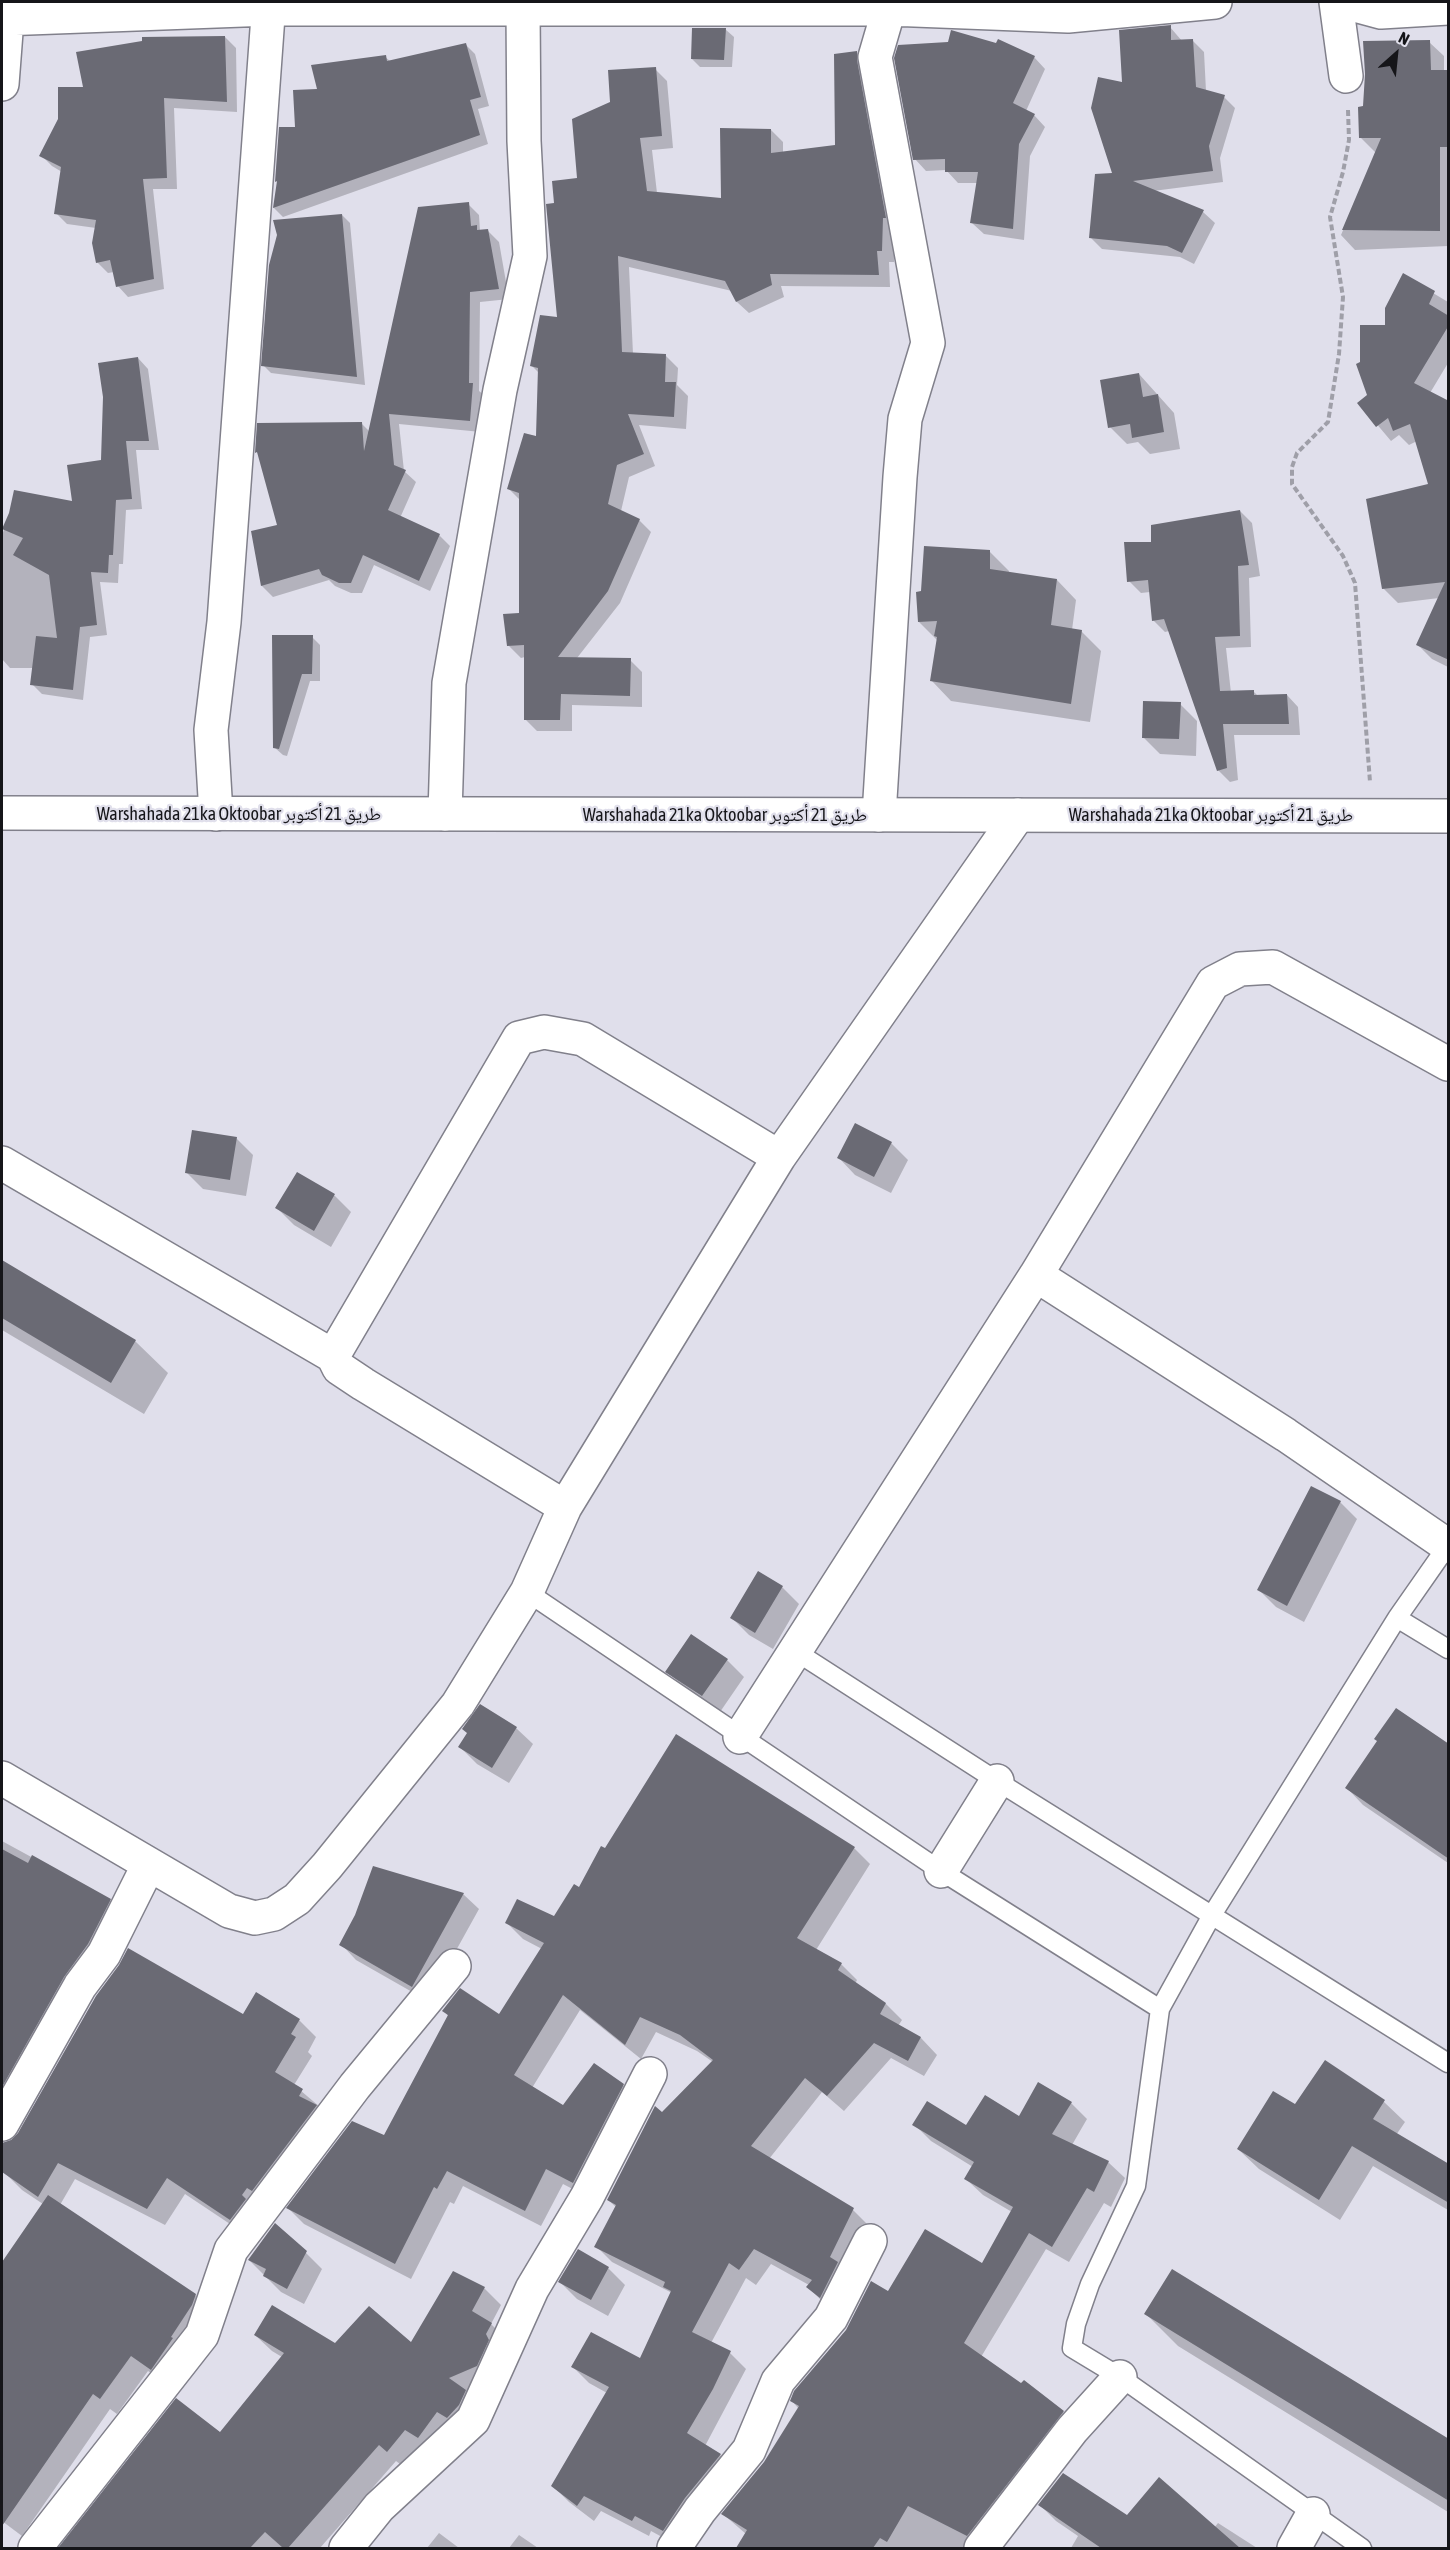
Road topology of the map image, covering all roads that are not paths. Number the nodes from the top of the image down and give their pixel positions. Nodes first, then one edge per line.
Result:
1 (1215, 2) edge
2 (1336, 2) edge
3 (1344, 2) edge
4 (887, 4) edge
5 (270, 5) edge
6 (1449, 8) edge
7 (523, 9) junction
8 (3, 15) edge
9 (1346, 76) road end
10 (2, 84) edge
11 (2, 813) edge
12 (216, 814) junction
13 (445, 814) junction
14 (879, 815) junction
15 (1018, 815) junction
16 (1449, 816) edge
17 (1449, 1064) edge
18 (779, 1157) junction
19 (2, 1163) edge
20 (1036, 1275) junction
21 (333, 1356) junction
22 (565, 1507) junction
23 (1448, 1546) edge
24 (527, 1592) junction
25 (1397, 1618) junction
26 (1449, 1649) edge
27 (795, 1651) junction
28 (740, 1737) junction
29 (2, 1778) edge
30 (997, 1781) junction
31 (149, 1864) junction
32 (941, 1871) junction
33 (1212, 1915) junction
34 (454, 1966) dead end
35 (1160, 2009) junction
36 (1449, 2063) edge
37 (650, 2074) dead end
38 (2, 2124) edge
39 (870, 2241) dead end
40 (1120, 2377) junction
41 (1313, 2514) junction
42 (35, 2548) edge
43 (346, 2548) edge
44 (674, 2548) edge
45 (981, 2548) edge
46 (1294, 2548) edge
47 (1362, 2548) edge

1 - 4 street
2 - 9 street
3 - 6 street
4 - 7 street
4 - 14 street
5 - 7 street
5 - 8 street
5 - 12 street
7 - 13 street
8 - 10 street
11 - 12 street, Warshahada 21ka Oktoobar طريق 21 أكتوبر
12 - 13 street, Warshahada 21ka Oktoobar طريق 21 أكتوبر
13 - 14 street, Warshahada 21ka Oktoobar طريق 21 أكتوبر
14 - 15 street, Warshahada 21ka Oktoobar طريق 21 أكتوبر
15 - 16 street, Warshahada 21ka Oktoobar طريق 21 أكتوبر
15 - 18 street
17 - 20 street
18 - 21 street
18 - 22 street
19 - 21 street
20 - 23 street
20 - 27 street
21 - 22 street
22 - 24 street
23 - 25 lane
24 - 28 lane
24 - 31 street
25 - 26 lane
25 - 33 lane
27 - 28 street
27 - 30 lane
28 - 32 lane
29 - 31 street
30 - 32 street
30 - 33 lane
31 - 38 street
32 - 35 lane
33 - 35 lane
33 - 36 lane
34 - 42 street
35 - 40 lane
37 - 43 street
39 - 44 street
40 - 41 lane
40 - 45 street
41 - 46 street
41 - 47 lane

